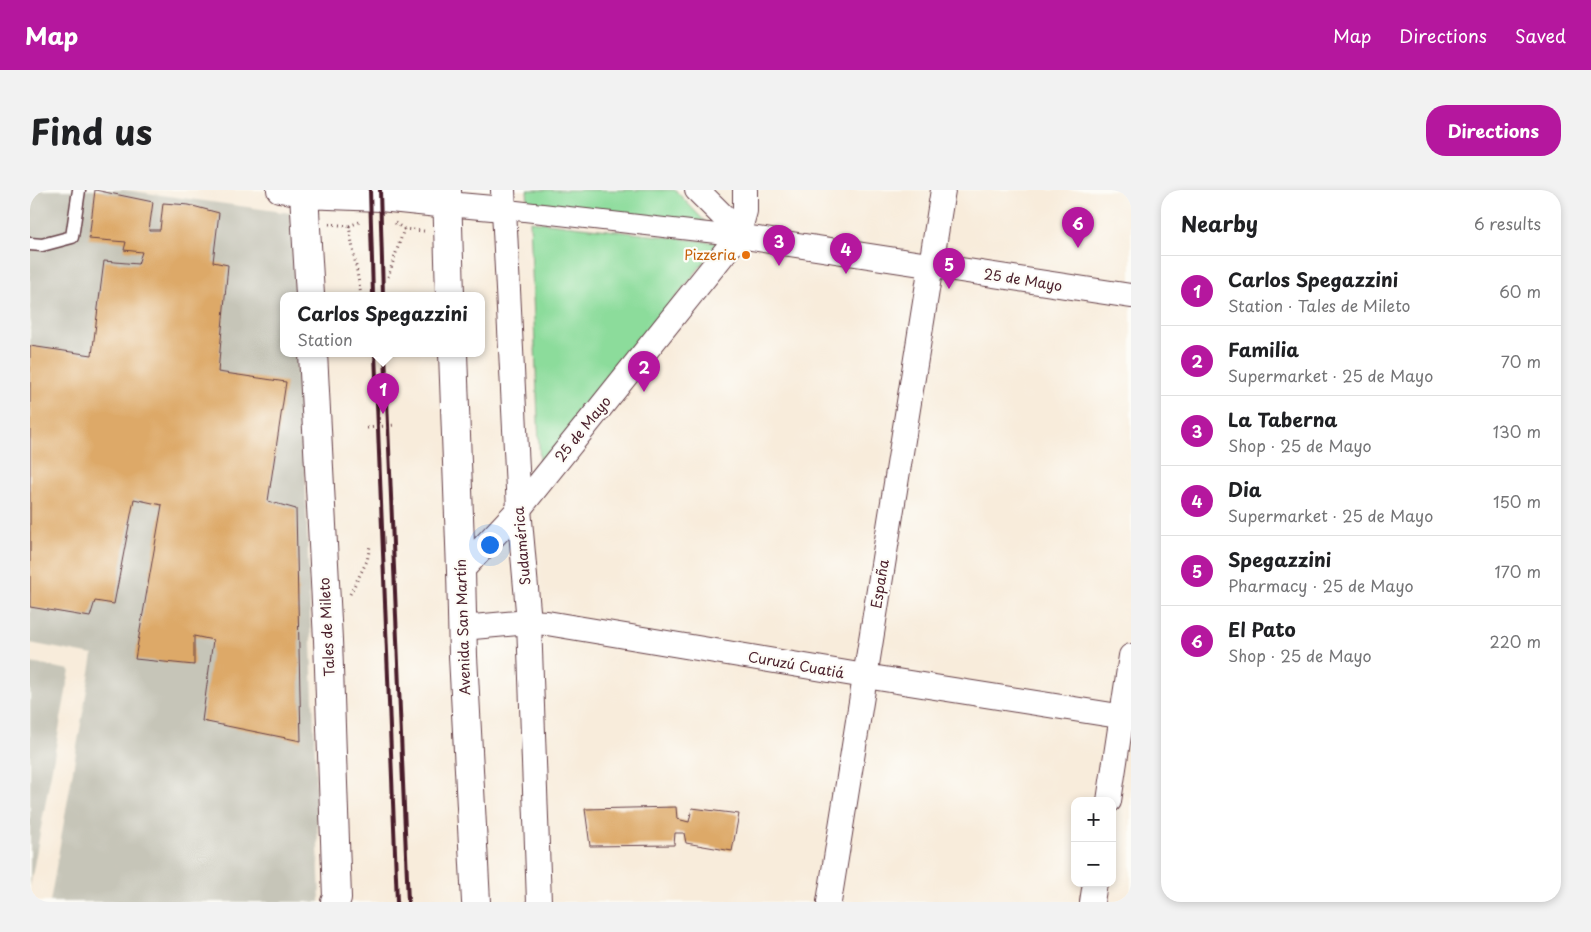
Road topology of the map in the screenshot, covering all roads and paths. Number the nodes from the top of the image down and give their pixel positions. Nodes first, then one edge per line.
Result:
1 (79, 190) edge
2 (697, 190) edge
3 (745, 190) edge
4 (943, 190) edge
5 (296, 191) edge
6 (447, 197) edge
7 (503, 199) edge
8 (366, 220) dead end
9 (306, 221) junction
10 (393, 221) dead end
11 (349, 226) junction
12 (404, 229) junction
13 (448, 232) junction
14 (738, 236) junction
15 (30, 244) edge
16 (932, 266) junction
17 (388, 278) dead end
18 (310, 292) edge
19 (360, 292) edge
20 (450, 292) edge
21 (1131, 296) edge
22 (313, 357) edge
23 (453, 357) edge
24 (394, 425) dead end
25 (367, 428) dead end
26 (519, 509) junction
27 (461, 571) junction
28 (529, 622) junction
29 (462, 628) junction
30 (1131, 656) edge
31 (865, 676) junction
32 (1127, 717) edge
33 (1110, 797) edge
34 (1095, 887) edge
35 (336, 902) edge
36 (476, 902) edge
37 (539, 902) edge
38 (829, 902) edge
39 (1092, 902) edge

1 - 15 lane
2 - 14 street
3 - 14 street
4 - 16 street, España
5 - 6 street
5 - 9 street
6 - 7 street
6 - 13 street
7 - 14 street
7 - 26 street, Sudamérica
8 - 11 path
9 - 11 path
9 - 18 street
10 - 12 path
11 - 19 path
12 - 13 path
12 - 17 path
13 - 20 street
14 - 16 street, 25 de Mayo
14 - 26 street, 25 de Mayo
16 - 21 street, 25 de Mayo
16 - 31 street, España
22 - 35 street, Tales de Mileto
23 - 27 street, Avenida San Martín
24 - 25 path
26 - 27 street, 25 de Mayo
26 - 28 street, Sudamérica
27 - 29 street, Avenida San Martín
28 - 29 street, Curuzú Cuatiá
28 - 31 street, Curuzú Cuatiá
28 - 37 street, Sudamérica
29 - 36 street, Avenida San Martín
30 - 32 street
31 - 32 street, Curuzú Cuatiá
31 - 38 street, España
32 - 33 street
34 - 39 street

